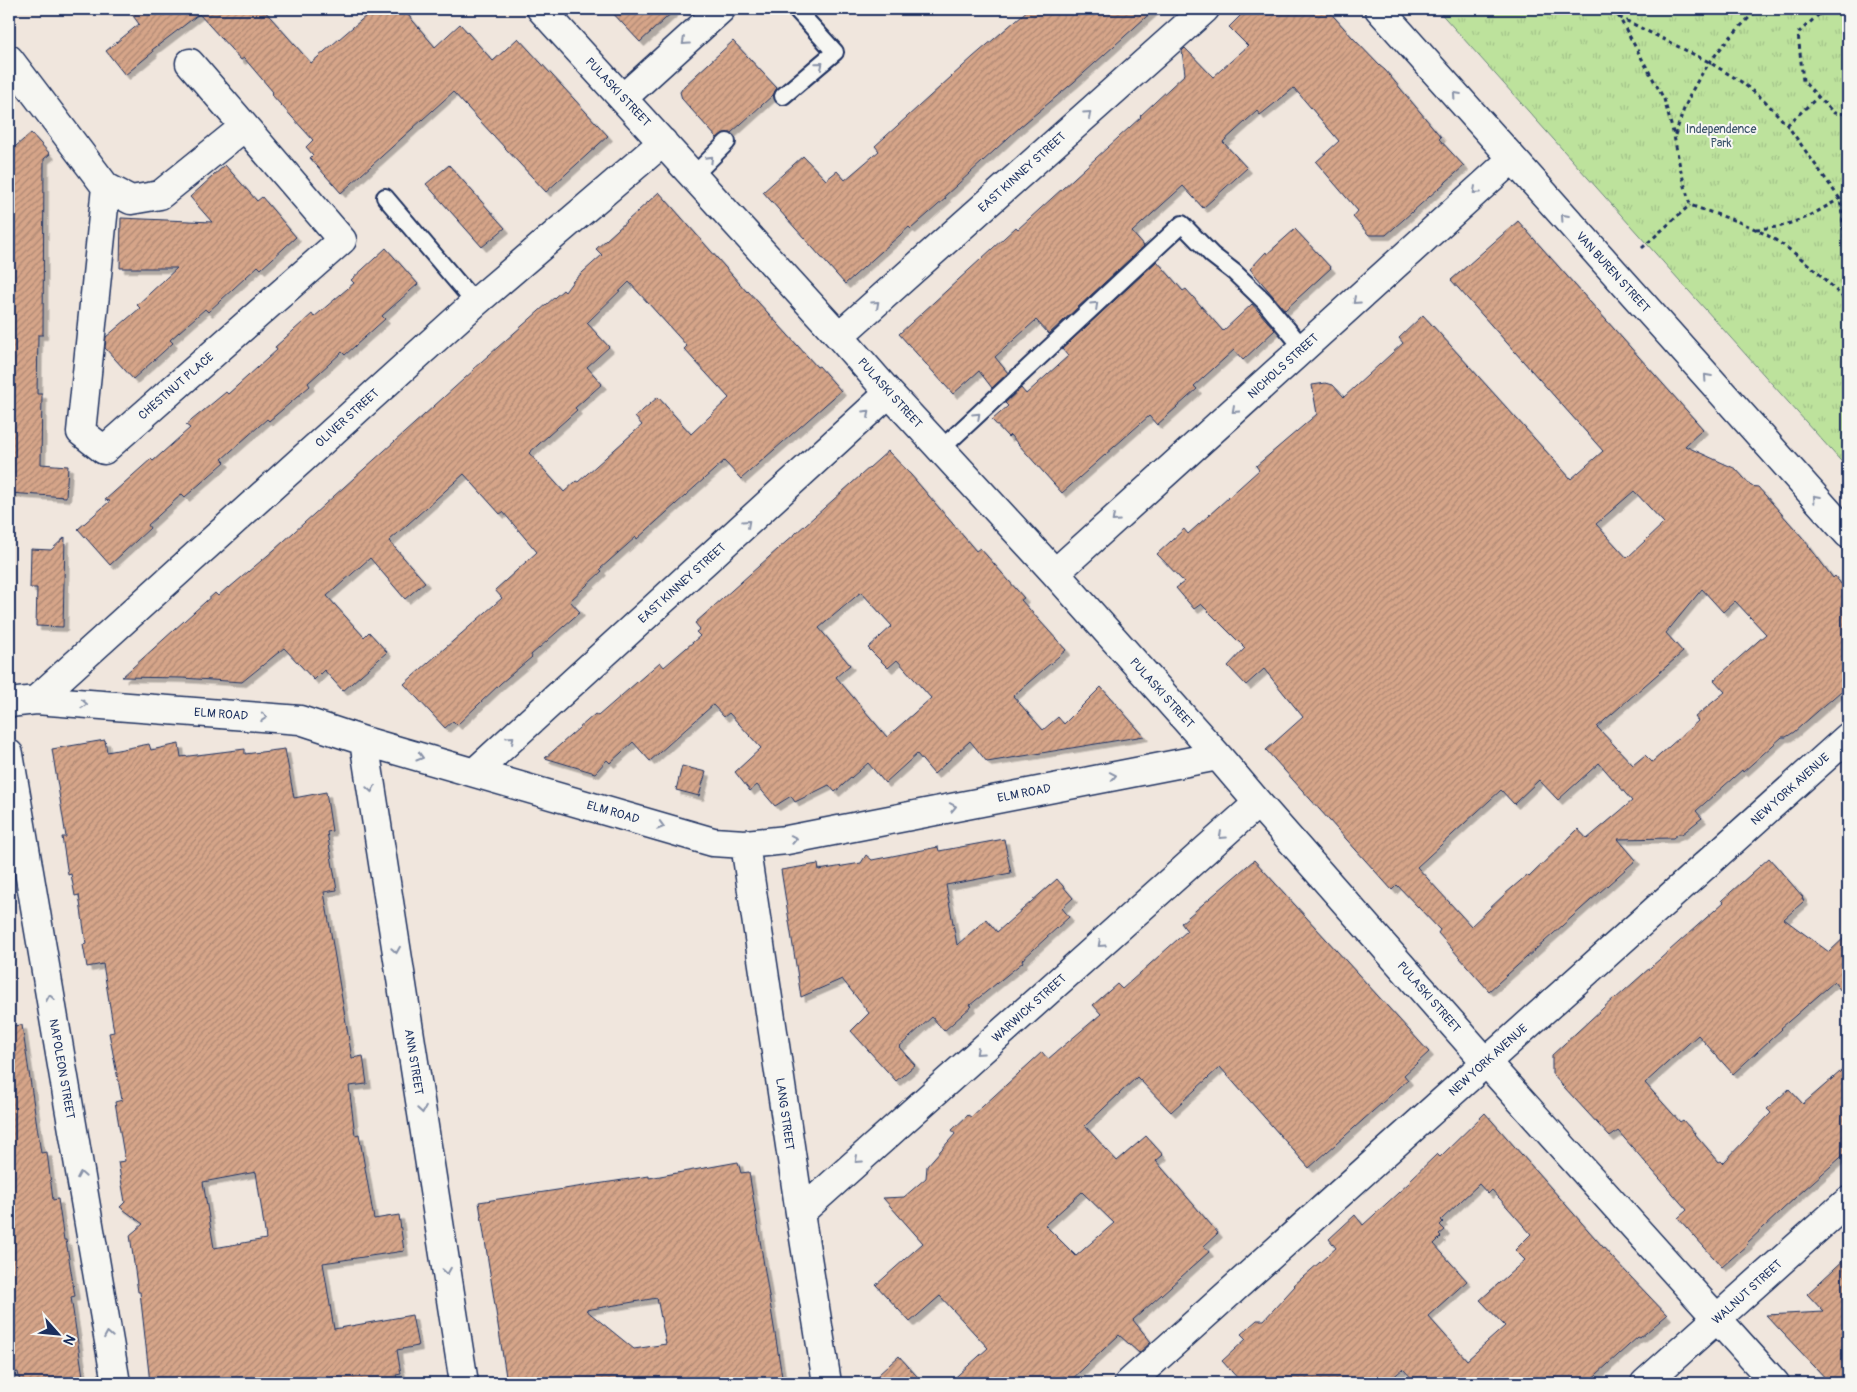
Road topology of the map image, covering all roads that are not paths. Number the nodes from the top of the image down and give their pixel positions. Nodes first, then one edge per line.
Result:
1 (541, 9) edge
2 (721, 9) edge
3 (796, 9) edge
4 (1205, 9) edge
5 (1379, 9) edge
6 (9, 59) edge
7 (190, 63) dead end
8 (783, 96) dead end
9 (624, 98) junction
10 (244, 127) junction
11 (663, 142) junction
12 (727, 142) dead end
13 (1512, 159) junction
14 (693, 176) junction
15 (106, 187) junction
16 (385, 197) dead end
17 (475, 302) junction
18 (839, 336) junction
19 (1304, 348) junction
20 (889, 393) junction
21 (941, 449) junction
22 (1848, 534) edge
23 (1055, 574) junction
24 (36, 700) junction
25 (9, 703) edge
26 (1848, 737) edge
27 (364, 741) junction
28 (9, 754) edge
29 (1218, 756) junction
30 (476, 772) junction
31 (1258, 803) junction
32 (745, 844) junction
33 (1486, 1062) junction
34 (1848, 1201) edge
35 (800, 1213) junction
36 (1717, 1319) junction
37 (116, 1383) edge
38 (464, 1383) edge
39 (827, 1383) edge
40 (1129, 1383) edge
41 (1645, 1383) edge
42 (1775, 1383) edge

1 - 9 street, PULASKI STREET
2 -> 9 street
8 -> 3 lane
18 -> 4 street, EAST KINNEY STREET
13 -> 5 street, VAN BUREN STREET
6 - 15 street
7 - 10 street, CHESTNUT PLACE
9 - 11 street, PULASKI STREET
10 - 15 street
10 - 15 street, CHESTNUT PLACE
11 - 14 street, PULASKI STREET
11 - 17 street, OLIVER STREET
14 -> 12 lane
13 -> 19 street, NICHOLS STREET
22 -> 13 street, VAN BUREN STREET
14 - 18 street, PULASKI STREET
16 - 17 lane
17 - 24 street, OLIVER STREET
18 - 20 street, PULASKI STREET
21 -> 19 lane
19 -> 23 street, NICHOLS STREET
20 - 21 street, PULASKI STREET
30 -> 20 street, EAST KINNEY STREET
21 - 23 street, PULASKI STREET
23 - 29 street, PULASKI STREET
24 - 25 street, ELM ROAD
24 -> 27 street, ELM ROAD
26 - 33 street, NEW YORK AVENUE
27 -> 30 street, ELM ROAD
27 -> 38 street, ANN STREET
37 -> 28 street, NAPOLEON STREET
29 - 31 street, PULASKI STREET
32 -> 29 street, ELM ROAD
30 -> 32 street, ELM ROAD
31 - 33 street, PULASKI STREET
31 -> 35 street, WARWICK STREET
32 - 35 street, LANG STREET
33 - 36 street, PULASKI STREET
33 - 40 street, NEW YORK AVENUE
34 - 36 street, WALNUT STREET
35 - 39 street, LANG STREET
36 - 41 street, WALNUT STREET
36 - 42 street, PULASKI STREET

